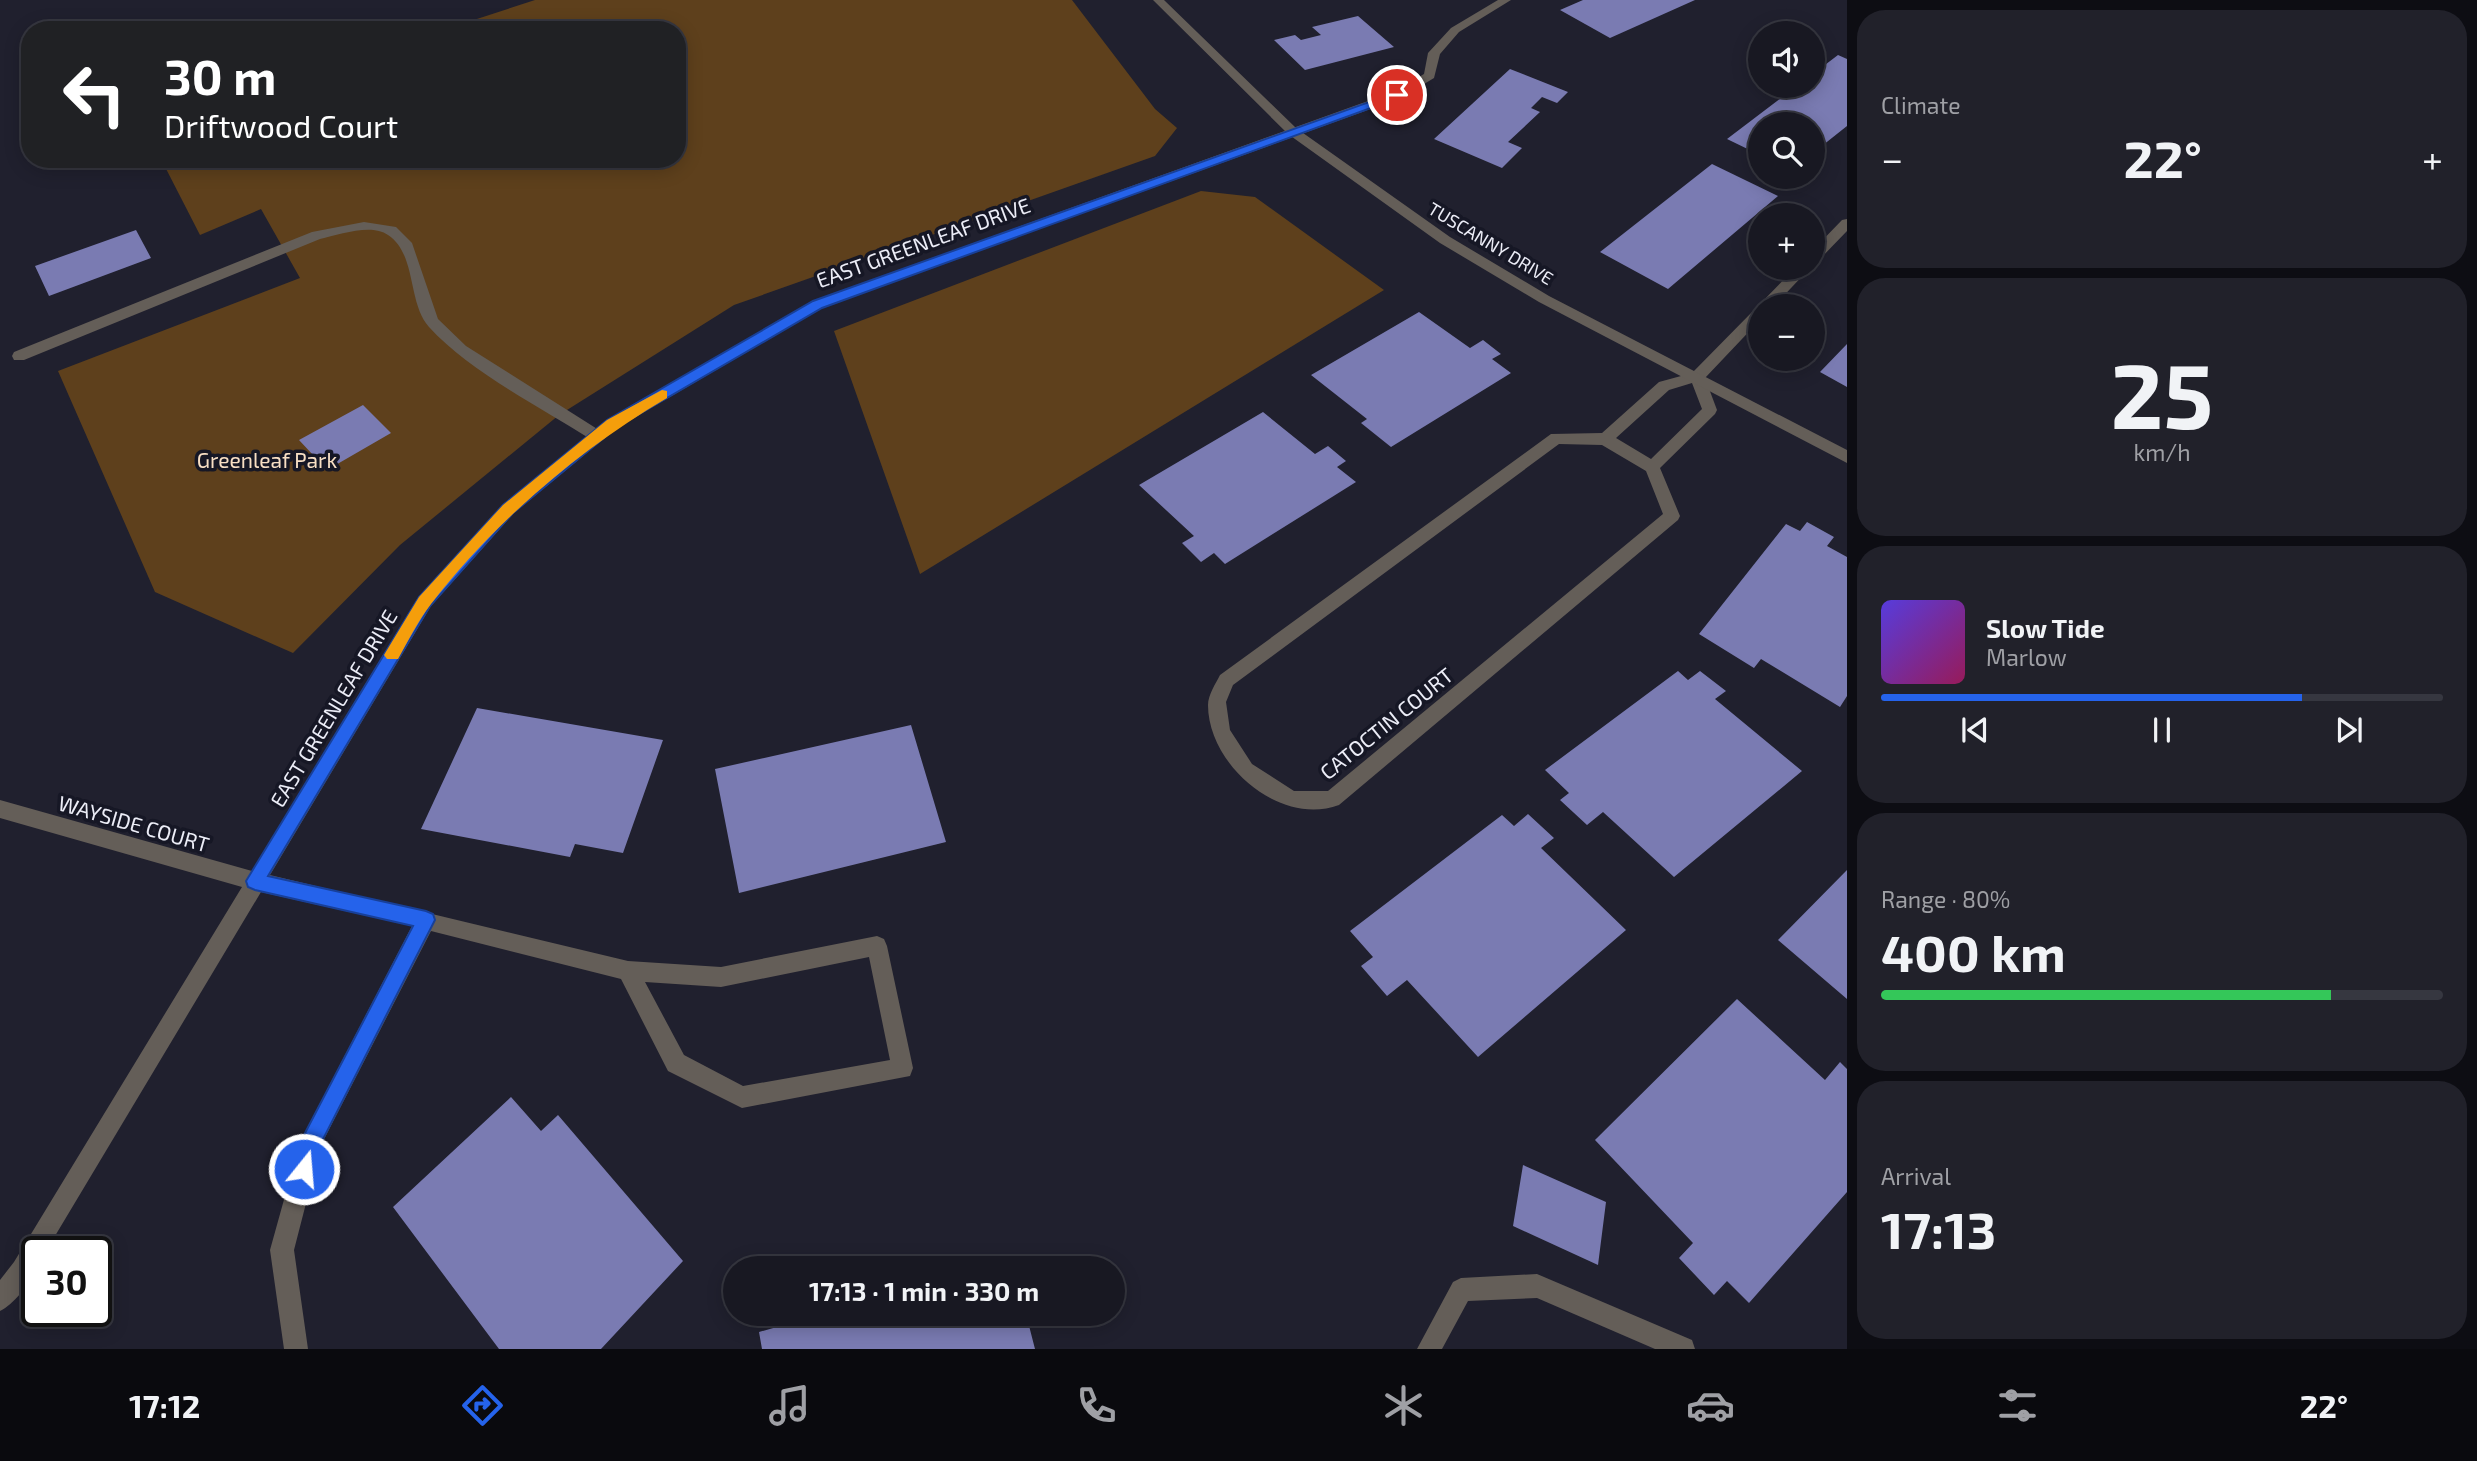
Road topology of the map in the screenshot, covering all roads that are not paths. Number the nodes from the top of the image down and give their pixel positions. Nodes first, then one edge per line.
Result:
1 (1158, 0) edge
2 (1506, 0) edge
3 (1292, 131) junction
4 (1847, 223) edge
5 (1825, 246) edge
6 (1792, 280) edge
7 (1778, 294) edge
8 (1748, 324) edge
9 (19, 356) dead end
10 (1696, 377) junction
11 (597, 436) junction
12 (1605, 439) junction
13 (1847, 457) edge
14 (1652, 467) junction
15 (0, 809) edge
16 (255, 881) junction
17 (426, 920) junction
18 (628, 971) junction
19 (0, 1299) edge
20 (296, 1349) edge
21 (1429, 1349) edge
22 (1683, 1349) edge

1 - 3 street, TUSCANNY DRIVE
2 - 3 street, EAST GREENLEAF DRIVE
3 - 10 street, TUSCANNY DRIVE
3 - 11 street, EAST GREENLEAF DRIVE
4 - 5 street
6 - 7 street
8 - 10 street
9 - 11 street
10 - 12 street
10 - 13 street, TUSCANNY DRIVE
10 - 14 street
11 - 16 street, EAST GREENLEAF DRIVE
12 - 14 street, CATOCTIN COURT
12 - 14 street, CATOCTIN COURT
15 - 16 street, WAYSIDE COURT
16 - 17 street, WAYSIDE COURT
16 - 19 street, EAST GREENLEAF DRIVE
17 - 18 street, WAYSIDE COURT
17 - 20 street
18 - 18 street, WAYSIDE COURT
21 - 22 street

